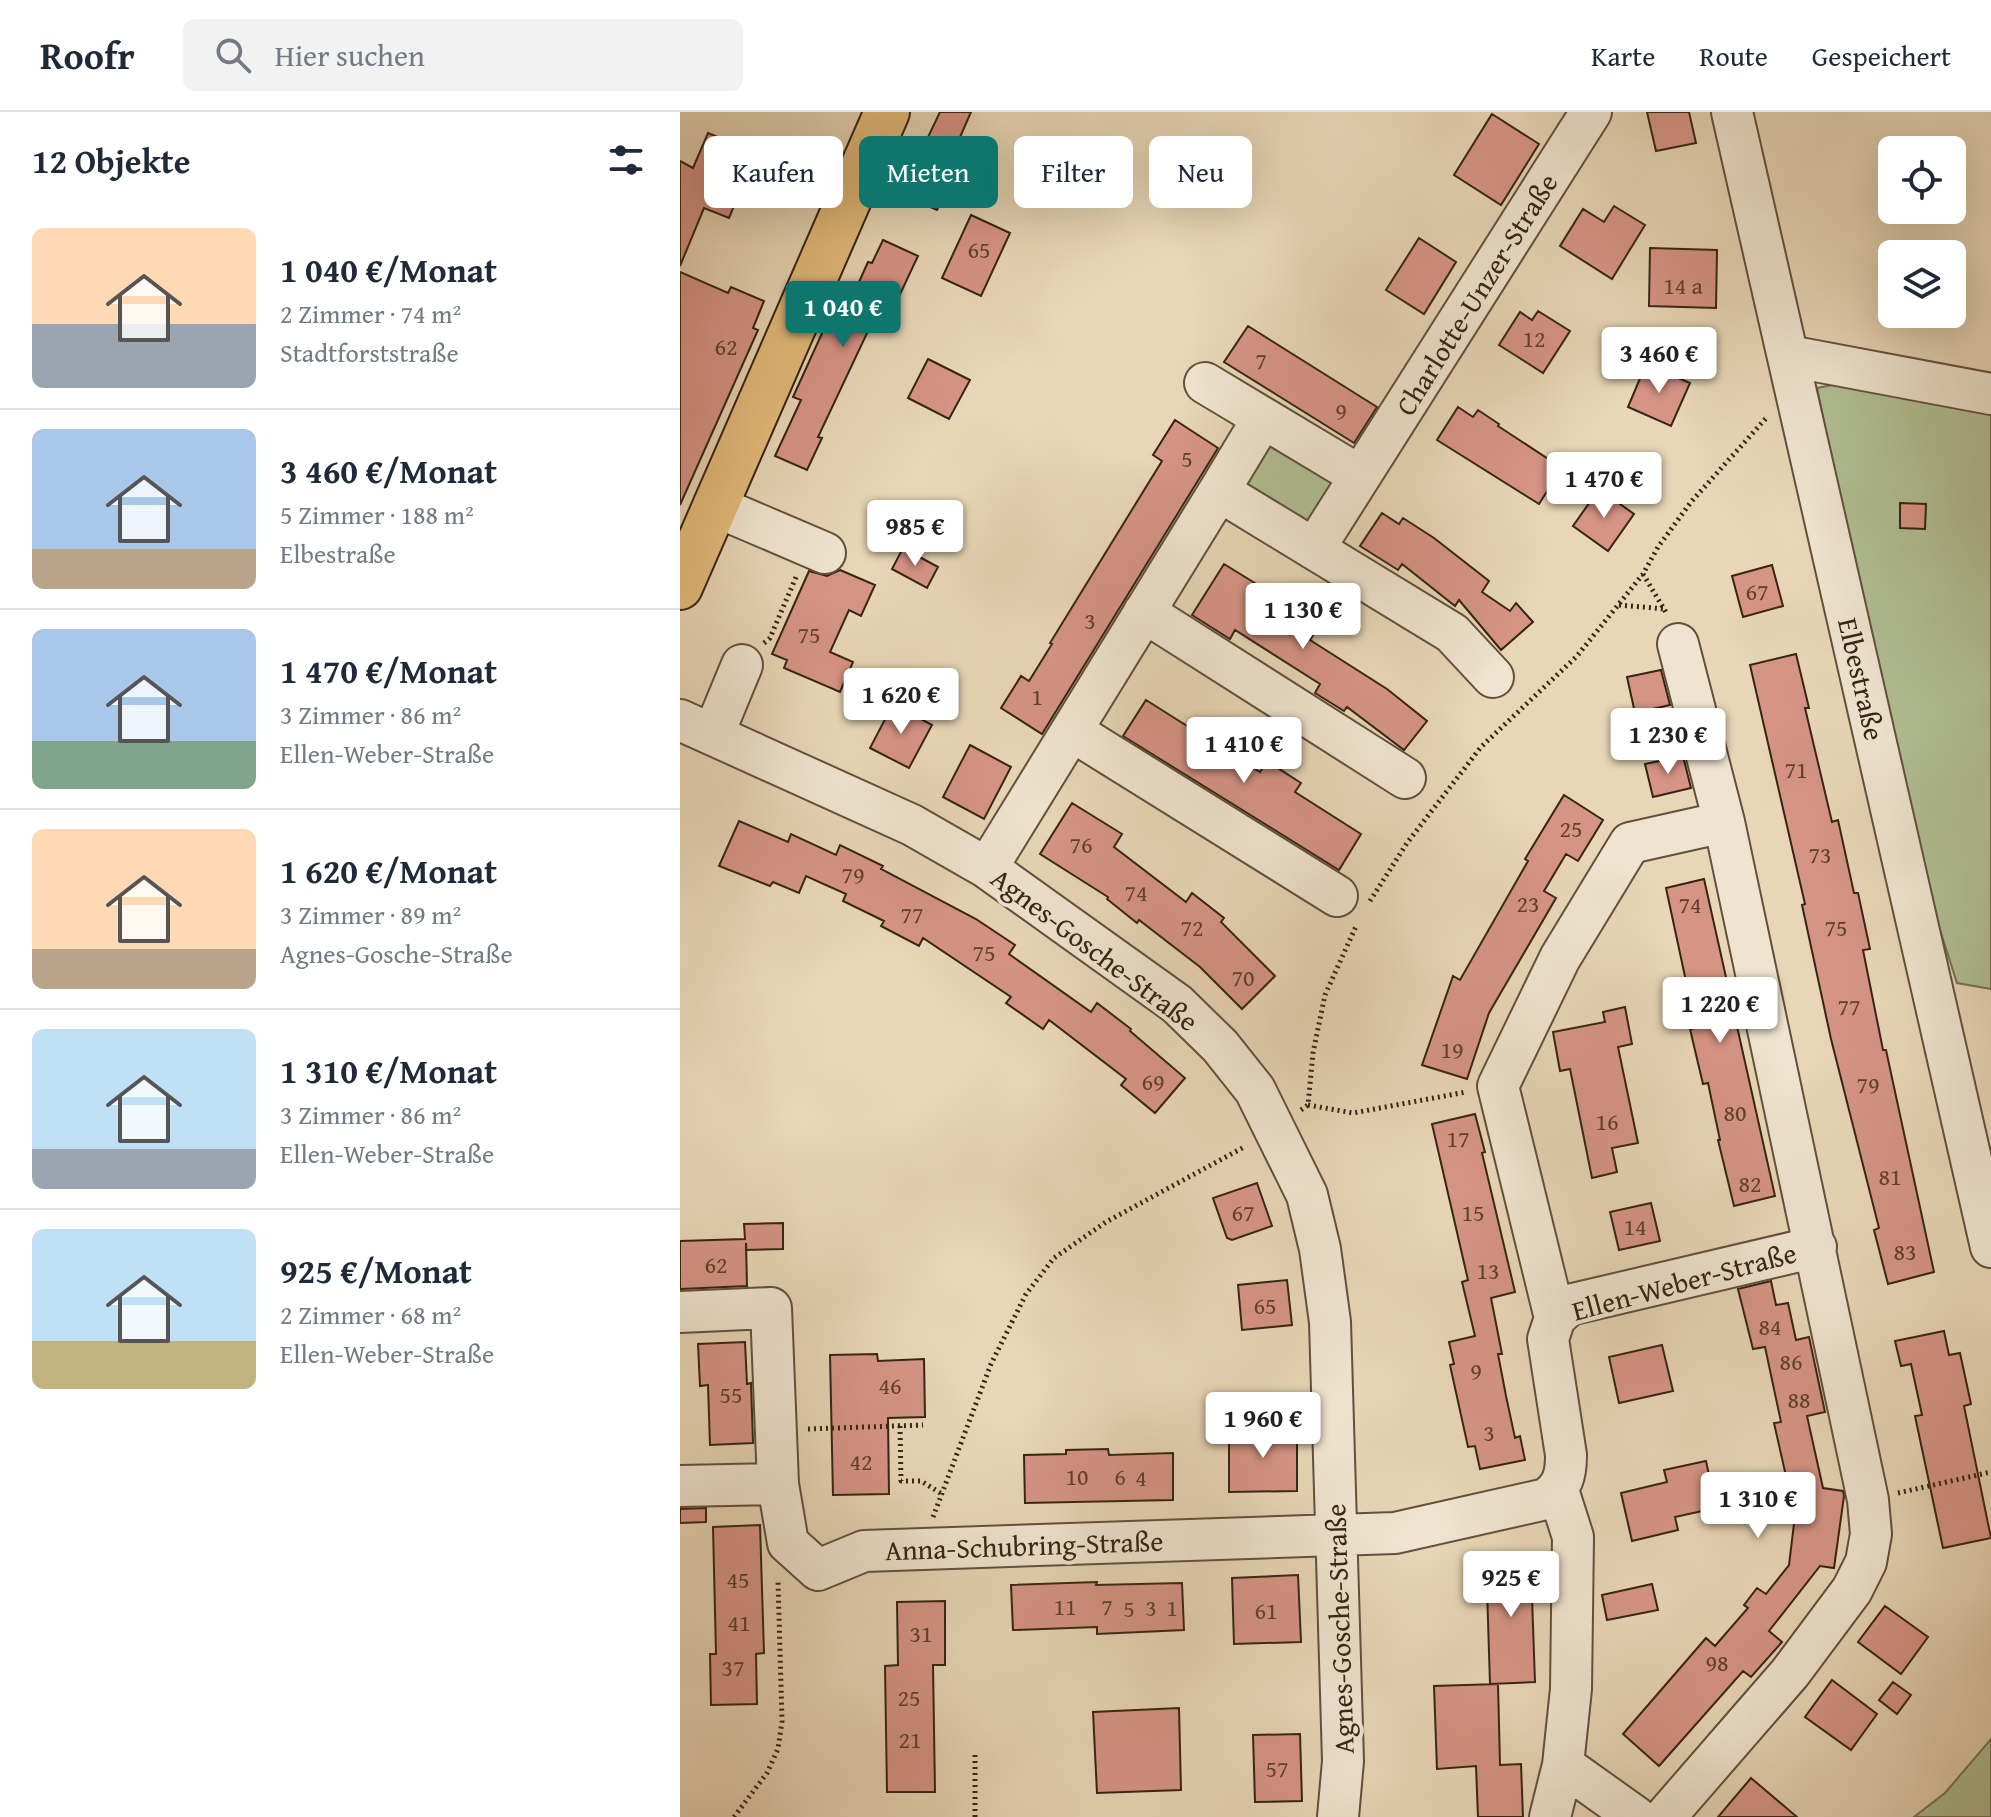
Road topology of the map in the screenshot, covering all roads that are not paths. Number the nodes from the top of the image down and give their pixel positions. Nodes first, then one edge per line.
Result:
1 (887, 112) edge
2 (1591, 112) edge
3 (1732, 112) edge
4 (1792, 370) junction
5 (1205, 383) dead end
6 (1991, 394) edge
7 (1263, 418) junction
8 (1360, 476) junction
9 (1219, 491) junction
10 (715, 506) junction
11 (810, 547) road end
12 (1314, 549) junction
13 (680, 587) edge
14 (1144, 612) junction
15 (1672, 626) road end
16 (742, 665) road end
17 (1493, 677) dead end
18 (697, 728) edge
19 (1072, 731) junction
20 (1405, 778) dead end
21 (1724, 822) junction
22 (987, 868) junction
23 (1353, 910) road end
24 (1816, 1247) junction
25 (1991, 1247) edge
26 (680, 1312) edge
27 (1555, 1318) junction
28 (778, 1484) junction
29 (680, 1486) edge
30 (1558, 1490) junction
31 (1336, 1534) junction
32 (1563, 1765) junction
33 (1338, 1817) edge
34 (1550, 1817) edge
35 (1636, 1817) edge
36 (1665, 1817) edge

1 - 10 main road
2 - 8 street, Charlotte-Unzer-Straße
3 - 4 street, Elbestraße
4 - 6 street
4 - 25 street, Elbestraße
5 - 7 street
7 - 8 street
7 - 9 street
8 - 12 street, Charlotte-Unzer-Straße
9 - 12 street
9 - 14 street
10 - 11 street
10 - 13 main road
12 - 17 street
14 - 19 street
14 - 20 street
15 - 21 street, Ellen-Weber-Straße
16 - 18 street
18 - 22 street, Agnes-Gosche-Straße
19 - 22 street
19 - 23 street
21 - 24 street, Ellen-Weber-Straße
21 - 27 street, Ellen-Weber-Straße
22 - 31 street, Agnes-Gosche-Straße
24 - 27 street, Ellen-Weber-Straße
24 - 36 street, Ellen-Weber-Straße
26 - 28 street
27 - 30 street, Ellen-Weber-Straße
28 - 29 street
28 - 31 street, Anna-Schubring-Straße
30 - 31 street
30 - 32 street, Ellen-Weber-Straße
31 - 33 street, Agnes-Gosche-Straße
32 - 34 street, Ellen-Weber-Straße
32 - 35 street

